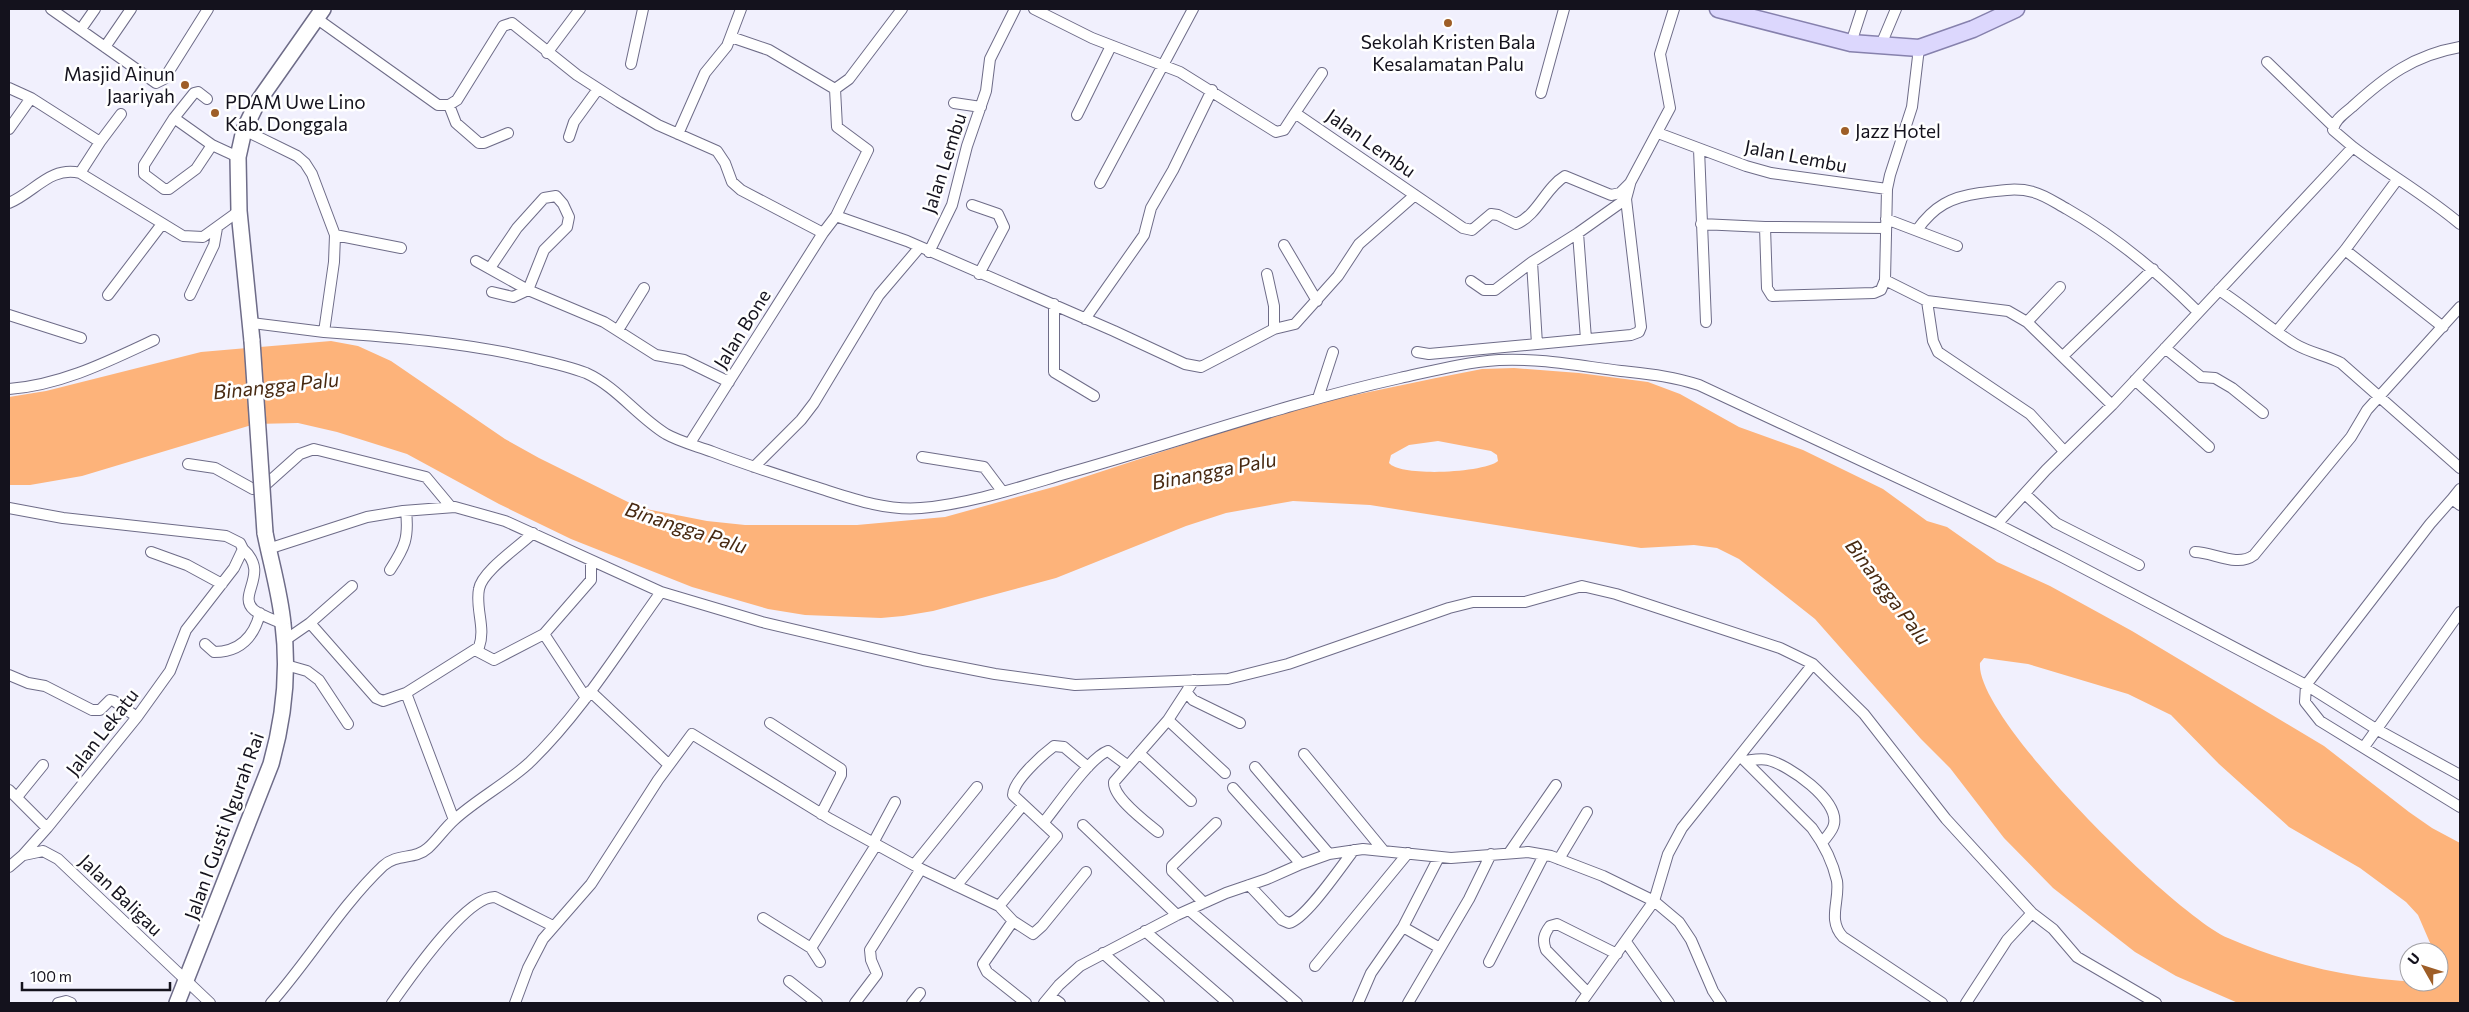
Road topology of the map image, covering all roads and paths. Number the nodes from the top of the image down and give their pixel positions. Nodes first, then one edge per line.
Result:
1 (51, 9) edge
2 (95, 9) edge
3 (131, 9) edge
4 (208, 9) edge
5 (580, 9) edge
6 (643, 9) edge
7 (741, 9) edge
8 (888, 9) edge
9 (1015, 9) edge
10 (1034, 9) edge
11 (1192, 9) edge
12 (1564, 9) edge
13 (1674, 9) edge
14 (1718, 9) edge
15 (1862, 9) edge
16 (1896, 9) edge
17 (2016, 9) edge
18 (318, 12) edge
19 (900, 12) edge
20 (1745, 12) edge
21 (81, 29) junction
22 (731, 37) junction
23 (1851, 43) junction
24 (1111, 46) junction
25 (106, 47) junction
26 (1880, 47) junction
27 (2460, 47) edge
28 (1920, 48) junction
29 (547, 53) junction
30 (2267, 62) dead end
31 (631, 64) dead end
32 (1164, 64) junction
33 (1322, 74) dead end
34 (9, 88) edge
35 (598, 89) junction
36 (834, 89) junction
37 (1212, 90) junction
38 (1541, 94) dead end
39 (31, 98) junction
40 (207, 99) dead end
41 (954, 102) dead end
42 (449, 105) junction
43 (981, 107) junction
44 (1295, 113) junction
45 (121, 114) dead end
46 (1077, 115) dead end
47 (174, 118) junction
48 (2333, 126) junction
49 (9, 128) edge
50 (244, 130) junction
51 (508, 133) dead end
52 (1658, 133) junction
53 (678, 134) junction
54 (570, 137) dead end
55 (100, 142) junction
56 (212, 145) junction
57 (2353, 147) junction
58 (1699, 149) junction
59 (238, 157) junction
60 (80, 173) junction
61 (2397, 180) junction
62 (1100, 183) dead end
63 (1630, 183) junction
64 (1887, 189) junction
65 (1415, 195) junction
66 (1626, 199) junction
67 (9, 203) edge
68 (972, 205) dead end
69 (239, 211) junction
70 (836, 216) junction
71 (1886, 223) junction
72 (162, 224) junction
73 (1701, 224) junction
74 (2460, 224) edge
75 (1765, 227) junction
76 (217, 228) junction
77 (1917, 230) junction
78 (823, 232) junction
79 (1578, 233) junction
80 (335, 234) junction
81 (1284, 245) dead end
82 (1957, 246) dead end
83 (401, 248) dead end
84 (919, 248) junction
85 (2345, 250) junction
86 (929, 252) junction
87 (476, 261) dead end
88 (1532, 262) junction
89 (490, 268) junction
90 (2153, 268) junction
91 (979, 274) junction
92 (1267, 274) dead end
93 (1885, 280) junction
94 (1471, 281) dead end
95 (2060, 287) dead end
96 (644, 288) dead end
97 (528, 290) junction
98 (2219, 290) junction
99 (492, 292) dead end
100 (108, 295) dead end
101 (190, 295) dead end
102 (1317, 301) junction
103 (1927, 301) junction
104 (1054, 304) junction
105 (2460, 307) edge
106 (2198, 312) junction
107 (9, 315) edge
108 (1085, 319) junction
109 (1706, 322) dead end
110 (2026, 322) junction
111 (252, 323) junction
112 (2443, 327) junction
113 (1274, 329) junction
114 (618, 330) junction
115 (324, 332) junction
116 (2278, 332) junction
117 (81, 338) dead end
118 (1586, 339) junction
119 (154, 340) dead end
120 (1537, 344) junction
121 (2165, 348) junction
122 (1333, 352) dead end
123 (1417, 352) dead end
124 (2063, 356) junction
125 (2135, 380) junction
126 (730, 382) junction
127 (9, 389) edge
128 (1094, 396) dead end
129 (2380, 396) junction
130 (1318, 398) junction
131 (2112, 405) junction
132 (2263, 413) dead end
133 (690, 443) junction
134 (2209, 447) dead end
135 (2064, 451) junction
136 (922, 457) dead end
137 (188, 464) dead end
138 (754, 467) junction
139 (2460, 468) edge
140 (2460, 489) edge
141 (1002, 491) junction
142 (2025, 494) junction
143 (2456, 502) edge
144 (451, 507) junction
145 (9, 508) edge
146 (406, 511) junction
147 (1997, 524) junction
148 (533, 533) junction
149 (243, 549) junction
150 (268, 549) junction
151 (152, 552) dead end
152 (2194, 552) dead end
153 (591, 561) junction
154 (2139, 565) dead end
155 (390, 570) dead end
156 (222, 584) junction
157 (352, 586) dead end
158 (660, 592) junction
159 (2460, 612) edge
160 (260, 613) junction
161 (310, 623) junction
162 (283, 624) junction
163 (544, 634) junction
164 (284, 641) junction
165 (205, 644) dead end
166 (475, 650) junction
167 (1813, 664) junction
168 (286, 665) junction
169 (9, 675) edge
170 (1194, 680) junction
171 (2306, 685) junction
172 (1187, 693) junction
173 (406, 694) junction
174 (588, 694) junction
175 (137, 717) junction
176 (1168, 720) junction
177 (770, 723) dead end
178 (1240, 723) dead end
179 (348, 724) dead end
180 (2376, 729) junction
181 (2364, 747) junction
182 (1139, 753) junction
183 (1304, 754) dead end
184 (1743, 758) junction
185 (43, 765) dead end
186 (669, 765) junction
187 (1127, 765) junction
188 (1088, 767) junction
189 (1255, 767) dead end
190 (1225, 773) dead end
191 (2460, 775) edge
192 (1556, 785) dead end
193 (977, 787) dead end
194 (1233, 788) dead end
195 (13, 794) edge
196 (1191, 801) dead end
197 (895, 802) dead end
198 (1023, 805) junction
199 (2460, 807) edge
200 (1587, 812) dead end
201 (821, 814) junction
202 (454, 820) junction
203 (1044, 822) junction
204 (1216, 823) dead end
205 (1083, 825) dead end
206 (47, 828) junction
207 (1158, 832) dead end
208 (1822, 843) junction
209 (874, 844) junction
210 (1354, 850) junction
211 (1383, 850) junction
212 (1408, 853) junction
213 (1509, 853) junction
214 (1329, 854) junction
215 (1491, 854) junction
216 (23, 855) junction
217 (1544, 855) junction
218 (1439, 857) junction
219 (1559, 859) junction
220 (1301, 864) junction
221 (9, 867) edge
222 (918, 867) junction
223 (1086, 872) dead end
224 (1249, 885) junction
225 (956, 886) junction
226 (1654, 901) junction
227 (1204, 903) junction
228 (999, 906) junction
229 (1189, 910) junction
230 (2032, 913) junction
231 (1177, 914) junction
232 (763, 918) dead end
233 (1013, 920) junction
234 (553, 926) junction
235 (1403, 927) junction
236 (1145, 931) junction
237 (1626, 942) junction
238 (811, 948) junction
239 (1440, 948) junction
240 (1103, 953) junction
241 (1617, 954) junction
242 (820, 962) dead end
243 (1489, 962) dead end
244 (1315, 966) dead end
245 (186, 981) junction
246 (789, 981) dead end
247 (920, 993) dead end
248 (1588, 993) junction
249 (1047, 999) edge
250 (58, 1003) edge
251 (71, 1003) edge
252 (177, 1003) edge
253 (210, 1003) edge
254 (270, 1003) edge
255 (392, 1003) edge
256 (515, 1003) edge
257 (817, 1003) edge
258 (855, 1003) edge
259 (912, 1003) edge
260 (1026, 1003) edge
261 (1060, 1003) edge
262 (1159, 1003) edge
263 (1228, 1003) edge
264 (1297, 1003) edge
265 (1358, 1003) edge
266 (1408, 1003) edge
267 (1580, 1003) edge
268 (1669, 1003) edge
269 (1721, 1003) edge
270 (1942, 1003) edge
271 (1966, 1003) edge
272 (2156, 1003) edge

1 - 21 street
2 - 21 street
3 - 25 street
4 - 25 street
5 - 29 street
6 - 31 street
7 - 22 street
8 - 19 street
9 - 43 street, Jalan Lembu
10 - 24 street
11 - 32 street
12 - 38 street
13 - 52 street
14 - 20 main road
15 - 23 street
16 - 26 street
17 - 28 main road
18 - 42 street
18 - 50 main road, Jalan I Gusti Ngurah Rai
19 - 36 street
20 - 23 main road
21 - 25 street
22 - 36 street
22 - 53 street
23 - 26 main road
24 - 32 street
24 - 46 street
26 - 28 main road
27 - 48 street
28 - 64 street
29 - 35 street
29 - 42 street
30 - 48 street
32 - 37 street
32 - 62 street
33 - 44 street
34 - 39 street
35 - 53 street
35 - 54 street
36 - 70 street, Jalan Bone
37 - 44 street
37 - 108 street
39 - 49 street
39 - 55 street
40 - 47 street
41 - 43 street
42 - 51 street
43 - 86 street, Jalan Lembu
44 - 65 street, Jalan Lembu
45 - 55 street
47 - 56 street
47 - 56 street
48 - 57 street
50 - 59 main road, Jalan I Gusti Ngurah Rai
50 - 80 street
52 - 58 street, Jalan Lembu
52 - 63 street
53 - 78 street
55 - 60 street
56 - 59 street
57 - 61 street
57 - 98 street
58 - 64 street, Jalan Lembu
58 - 73 street
59 - 69 main road, Jalan I Gusti Ngurah Rai
60 - 67 street
60 - 72 street
61 - 74 street
61 - 85 street
63 - 65 street, Jalan Lembu
63 - 66 street
64 - 71 street
65 - 102 street, Jalan Lembu
66 - 79 street
66 - 118 street
68 - 91 street
69 - 76 street
69 - 111 main road, Jalan I Gusti Ngurah Rai
70 - 78 street, Jalan Bone
70 - 84 street
71 - 75 street
71 - 77 street
71 - 93 street
72 - 76 street
72 - 100 street
73 - 75 street
73 - 109 street
75 - 93 street
76 - 101 street
77 - 82 street
77 - 90 street
78 - 126 street, Jalan Bone
79 - 88 street
79 - 118 street
80 - 83 street
80 - 115 street
81 - 102 street
84 - 86 street
84 - 138 street
85 - 112 street
85 - 116 street
86 - 91 street, Jalan Lembu
87 - 89 street
88 - 94 street
88 - 120 street
89 - 97 street
89 - 97 street
90 - 106 street
90 - 124 street
91 - 104 street, Jalan Lembu
92 - 113 street
93 - 103 street
95 - 110 street
96 - 114 street
97 - 99 street
97 - 114 street
98 - 106 street
98 - 116 street
102 - 113 street, Jalan Lembu
103 - 110 street
103 - 135 street
104 - 108 street, Jalan Lembu
104 - 128 street
105 - 112 street
106 - 121 street
107 - 117 street
108 - 113 street, Jalan Lembu
110 - 124 street
111 - 115 street
111 - 150 main road, Jalan I Gusti Ngurah Rai, bridge
112 - 129 street
114 - 126 street
115 - 133 street
116 - 129 street
118 - 120 street
119 - 127 street
120 - 123 street
121 - 125 street
121 - 132 street
122 - 130 street
124 - 131 street
125 - 131 street
125 - 134 street
126 - 133 street, Jalan Bone
129 - 139 street
129 - 152 street
130 - 141 street
130 - 147 street
131 - 135 street
133 - 138 street
135 - 142 street
136 - 141 street
137 - 144 street
138 - 141 street
140 - 143 street
142 - 147 street
142 - 154 street
143 - 171 street
144 - 146 street
144 - 148 street
145 - 149 street
146 - 150 street
146 - 155 street
147 - 171 street
148 - 153 street
148 - 166 street
149 - 156 street, Jalan Lekatu
149 - 160 street
150 - 162 main road, Jalan I Gusti Ngurah Rai
151 - 156 street
153 - 158 street
153 - 163 street
156 - 175 street, Jalan Lekatu
157 - 161 street
158 - 170 street
158 - 174 street
159 - 180 street
160 - 162 street
160 - 165 street
161 - 164 street
161 - 173 street
162 - 164 main road, Jalan I Gusti Ngurah Rai
163 - 166 street
163 - 174 street
164 - 168 main road, Jalan I Gusti Ngurah Rai
166 - 173 street
167 - 170 street
167 - 184 street
167 - 230 street
168 - 179 street
168 - 245 main road, Jalan I Gusti Ngurah Rai
169 - 175 street
170 - 172 street
171 - 180 street
171 - 181 street
172 - 176 street
172 - 178 street
173 - 202 street
174 - 186 street
174 - 202 street
175 - 206 street, Jalan Lekatu
176 - 182 street
176 - 190 street
177 - 201 street
180 - 181 street
180 - 191 street
181 - 199 street
182 - 187 street
182 - 196 street
183 - 211 street
184 - 208 street
184 - 208 street
184 - 226 street
185 - 195 street
186 - 201 street
186 - 234 street
187 - 188 street
187 - 207 street
188 - 198 street
188 - 203 street
189 - 214 street
192 - 213 street
193 - 222 street
194 - 220 street
195 - 206 street
197 - 209 street
198 - 203 street
198 - 225 street
200 - 219 street
201 - 209 street
202 - 254 street
203 - 228 street
204 - 227 street
205 - 231 street
206 - 216 street, Jalan Lekatu
208 - 270 street
209 - 222 street
209 - 238 street
210 - 211 street
210 - 214 street
210 - 224 street
211 - 212 street
212 - 218 street
212 - 244 street
213 - 215 street
213 - 217 street
214 - 220 street
215 - 218 street
215 - 239 street
216 - 221 street, Jalan Lekatu
216 - 245 street, Jalan Baligau
217 - 219 street
217 - 243 street
218 - 235 street
219 - 226 street
220 - 224 street
222 - 225 street
222 - 258 street
223 - 233 street
224 - 227 street
225 - 228 street
226 - 237 street
226 - 269 street
227 - 229 street
228 - 233 street
229 - 231 street
229 - 264 street
230 - 271 street
230 - 272 street
231 - 236 street
232 - 238 street
233 - 260 street
234 - 255 street
234 - 256 street
235 - 239 street
235 - 265 street
236 - 240 street
236 - 263 street
237 - 241 street
237 - 268 street
238 - 242 street
239 - 266 street
240 - 249 street
240 - 262 street
241 - 248 street
241 - 248 street
245 - 252 main road, Jalan I Gusti Ngurah Rai
245 - 253 street, Jalan Baligau
246 - 257 street
247 - 259 street
248 - 267 street
249 - 261 street
250 - 251 street

